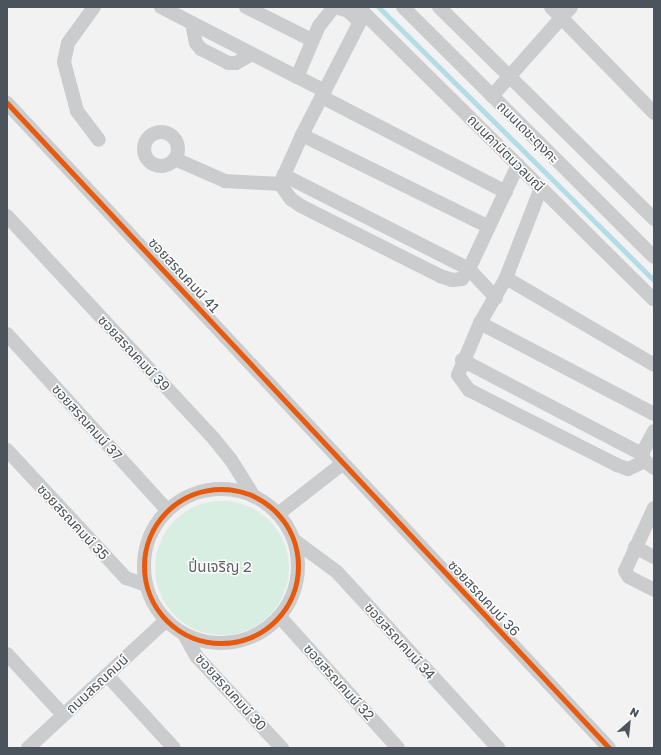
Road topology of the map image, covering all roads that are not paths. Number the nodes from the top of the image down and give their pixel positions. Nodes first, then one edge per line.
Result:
1 (94, 7) edge
2 (161, 7) edge
3 (246, 7) edge
4 (335, 7) edge
5 (403, 7) edge
6 (439, 7) edge
7 (551, 7) edge
8 (566, 12) edge
9 (361, 14) edge
10 (192, 23) junction
11 (312, 40) junction
12 (252, 54) junction
13 (512, 74) junction
14 (297, 77) junction
15 (323, 94) junction
16 (492, 96) junction
17 (7, 103) edge
18 (654, 113) edge
19 (302, 135) junction
20 (99, 140) dead end
21 (175, 159) dead end
22 (518, 165) junction
23 (282, 179) junction
24 (541, 188) junction
25 (506, 192) junction
26 (7, 216) edge
27 (654, 219) edge
28 (489, 227) junction
29 (654, 257) edge
30 (469, 269) junction
31 (506, 278) junction
32 (496, 298) junction
33 (654, 300) edge
34 (480, 323) junction
35 (7, 334) edge
36 (462, 360) junction
37 (654, 365) edge
38 (654, 414) edge
39 (654, 431) edge
40 (7, 450) edge
41 (647, 461) edge
42 (342, 464) junction
43 (253, 495) junction
44 (167, 510) junction
45 (654, 510) edge
46 (278, 514) junction
47 (295, 541) junction
48 (635, 547) junction
49 (654, 557) edge
50 (146, 585) junction
51 (654, 590) edge
52 (280, 617) junction
53 (166, 620) junction
54 (184, 634) junction
55 (7, 654) edge
56 (107, 674) junction
57 (64, 715) junction
58 (28, 748) edge
59 (174, 748) edge
60 (282, 748) edge
61 (398, 748) edge
62 (498, 748) edge
63 (609, 748) edge

1 - 20 street
2 - 10 street
3 - 11 street
4 - 9 street, ถนนคานิตนวลมณี
4 - 11 street
5 - 16 street, ถนนเดชะตุงคะ
6 - 13 street, ถนนเดชะตุงคะ
7 - 8 street
8 - 13 street
8 - 18 street
9 - 15 street
9 - 22 street, ถนนคานิตนวลมณี
10 - 12 street
10 - 12 street
11 - 14 street
12 - 14 street
13 - 16 street
13 - 27 street, ถนนเดชะตุงคะ
14 - 15 street
15 - 19 street
15 - 25 street
16 - 29 street, ถนนเดชะตุงคะ
17 - 42 street, ซอยสรณคมน์ 41
19 - 23 street
19 - 28 street
21 - 23 street
22 - 24 street, ถนนคานิตนวลมณี
22 - 25 street
23 - 30 street
23 - 30 street
24 - 31 street
24 - 33 street, ถนนคานิตนวลมณี
25 - 28 street
26 - 43 street, ซอยสรณคมน์ 39
28 - 30 street
30 - 32 street
31 - 32 street
31 - 37 street
32 - 34 street
34 - 36 street
34 - 38 street
35 - 44 street, ซอยสรณคมน์ 37
36 - 41 street
36 - 41 street
39 - 41 street
40 - 50 street, ซอยสรณคมน์ 35
42 - 46 street
42 - 63 street, ซอยสรณคมน์ 36
43 - 44 street
43 - 46 street
44 - 50 street
45 - 48 street
46 - 47 street
47 - 52 street
47 - 62 street, ซอยสรณคมน์ 34
48 - 49 street
48 - 51 street
50 - 53 street
52 - 54 street
52 - 61 street, ซอยสรณคมน์ 32
53 - 54 street
53 - 56 street, ถนนสรณคมน์
54 - 60 street, ซอยสรณคมน์ 30
55 - 57 street
56 - 57 street, ถนนสรณคมน์
56 - 59 street
57 - 58 street, ถนนสรณคมน์

